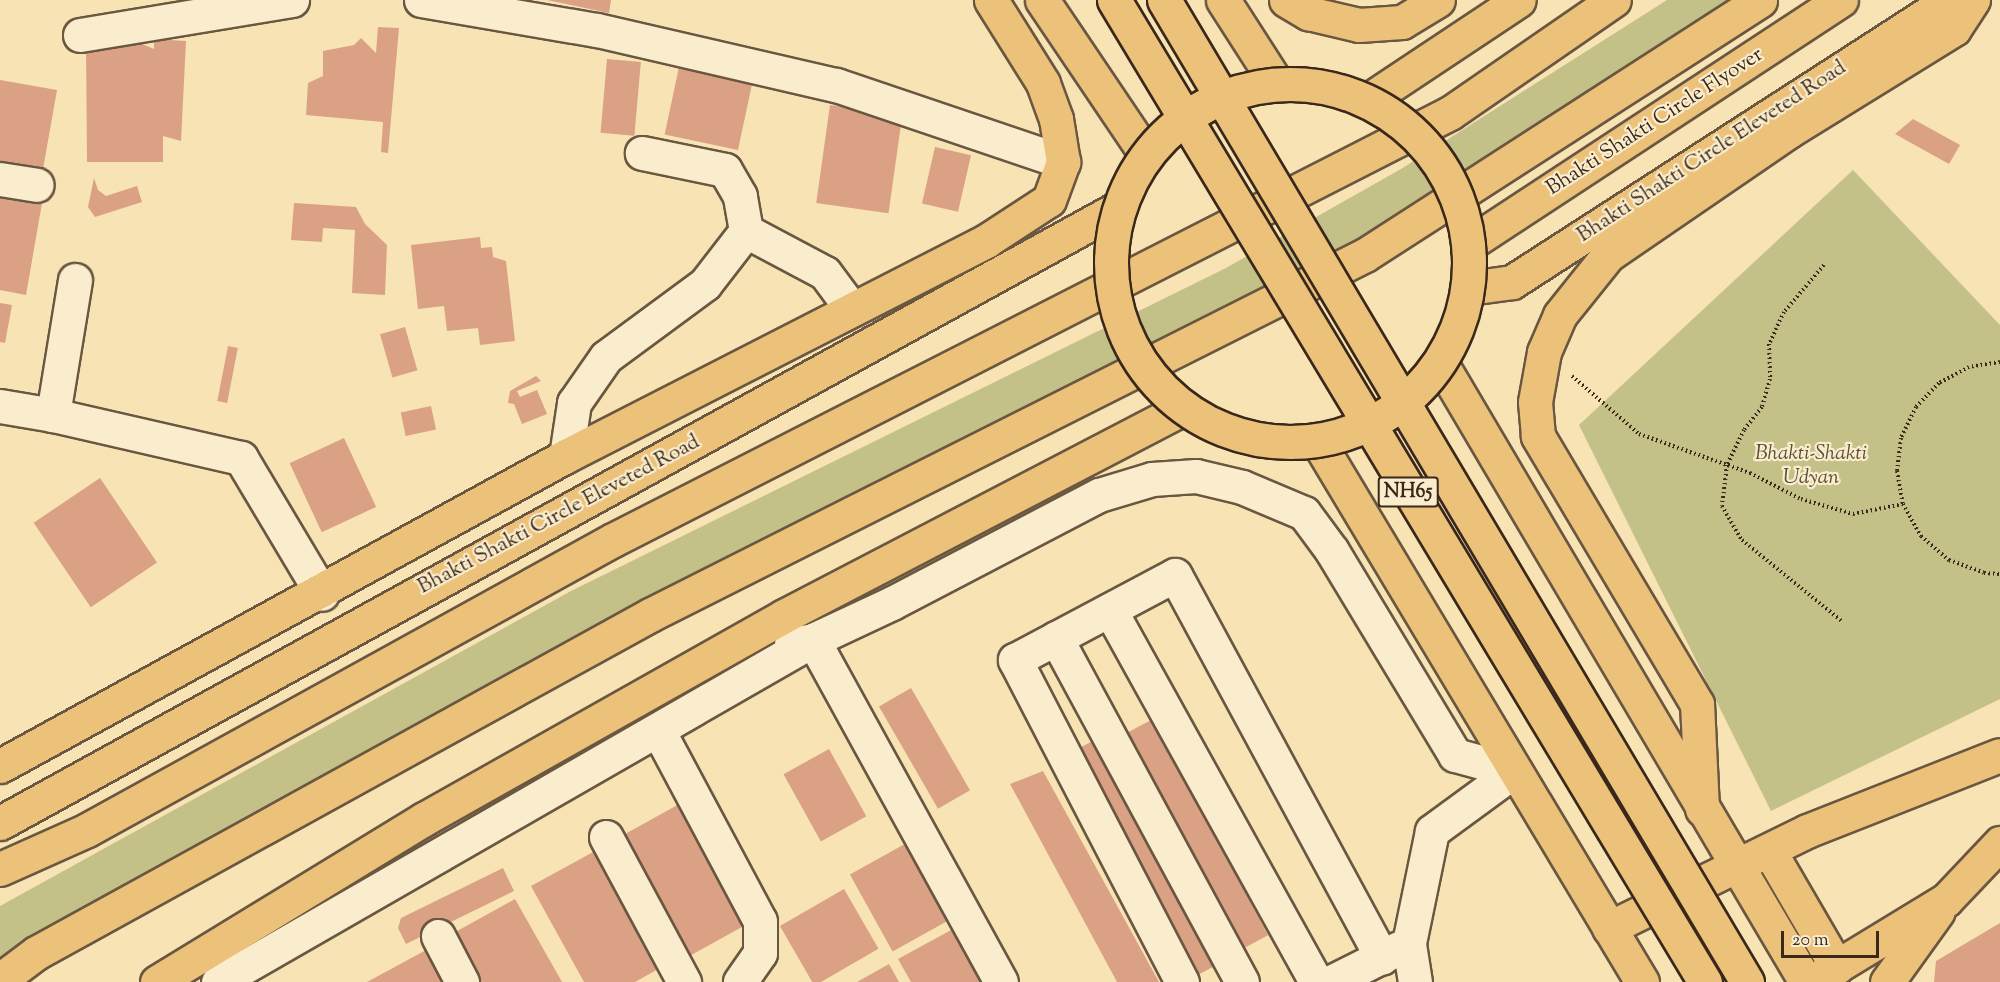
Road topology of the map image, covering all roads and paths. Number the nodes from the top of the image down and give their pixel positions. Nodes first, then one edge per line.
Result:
1 (292, 0) edge
2 (421, 0) edge
3 (991, 0) edge
4 (1042, 0) edge
5 (1114, 0) edge
6 (1164, 0) edge
7 (1223, 0) edge
8 (1286, 0) edge
9 (1438, 0) edge
10 (1519, 0) edge
11 (1614, 0) edge
12 (1760, 0) edge
13 (1841, 0) edge
14 (1972, 0) edge
15 (1938, 7) edge
16 (80, 35) dead end
17 (1277, 84) junction
18 (1366, 101) junction
19 (642, 153) dead end
20 (1146, 154) junction
21 (1063, 162) junction
22 (0, 179) edge
23 (37, 185) dead end
24 (1118, 208) junction
25 (746, 231) junction
26 (1469, 244) junction
27 (1824, 265) dead end
28 (75, 280) dead end
29 (1469, 288) junction
30 (851, 308) junction
31 (1544, 352) junction
32 (1440, 362) junction
33 (2000, 362) edge
34 (0, 406) edge
35 (1184, 408) junction
36 (52, 415) junction
37 (1317, 440) junction
38 (566, 456) junction
39 (1727, 465) junction
40 (1904, 504) junction
41 (2000, 573) edge
42 (322, 594) junction
43 (1110, 610) junction
44 (1843, 622) dead end
45 (1056, 638) junction
46 (813, 640) junction
47 (712, 657) junction
48 (659, 732) junction
49 (1999, 759) edge
50 (0, 766) edge
51 (1514, 771) junction
52 (1702, 809) junction
53 (0, 823) edge
54 (606, 837) dead end
55 (2000, 843) edge
56 (1770, 852) junction
57 (1734, 864) junction
58 (0, 869) edge
59 (1946, 900) junction
60 (1609, 928) junction
61 (438, 936) dead end
62 (1395, 950) junction
63 (1824, 974) edge
64 (0, 980) edge
65 (157, 982) edge
66 (218, 982) edge
67 (462, 982) edge
68 (684, 982) edge
69 (740, 982) edge
70 (1001, 982) edge
71 (1182, 982) edge
72 (1242, 982) edge
73 (1316, 982) edge
74 (1331, 982) edge
75 (1415, 982) edge
76 (1642, 982) edge
77 (1705, 982) edge
78 (1747, 982) edge
79 (1806, 982) edge
80 (1887, 982) edge

1 - 16 street
2 - 21 street
3 - 21 main road
4 - 20 main road
5 - 77 main road, NH65, bridge
6 - 78 main road, NH65, bridge
7 - 17 main road
8 - 9 main road
10 - 18 main road
11 - 58 main road
12 - 64 main road
13 - 26 main road, Bhakti Shakti Circle Flyover
14 - 31 main road
15 - 29 main road, Bhakti Shakti Circle Eleveted Road
17 - 18 main road, bridge
17 - 20 main road, bridge
18 - 26 main road, bridge
19 - 25 street
20 - 24 main road, bridge
21 - 30 main road
22 - 23 street
24 - 35 main road, bridge
24 - 53 main road, Bhakti Shakti Circle Eleveted Road
25 - 30 street
25 - 38 street
26 - 29 main road, bridge
27 - 39 path
28 - 36 street
29 - 32 main road, bridge
30 - 38 main road
31 - 39 path
31 - 52 main road
32 - 37 main road, bridge
32 - 52 main road
33 - 40 path
34 - 36 street
35 - 37 main road, bridge
35 - 47 main road
36 - 42 street
37 - 51 main road
38 - 42 main road
39 - 40 path
39 - 44 path
40 - 41 path
42 - 50 main road
43 - 45 street
43 - 62 street
43 - 73 street
45 - 71 street
45 - 72 street
46 - 47 street
46 - 48 street
46 - 51 street
46 - 70 street
47 - 65 main road
48 - 66 street
48 - 69 street
49 - 56 main road
51 - 60 main road
51 - 62 street
52 - 57 main road
54 - 68 street
55 - 59 main road
56 - 57 main road
56 - 63 main road
57 - 60 main road
57 - 79 main road
59 - 63 main road
59 - 80 main road
60 - 76 main road
61 - 67 street
62 - 74 street
62 - 75 street

